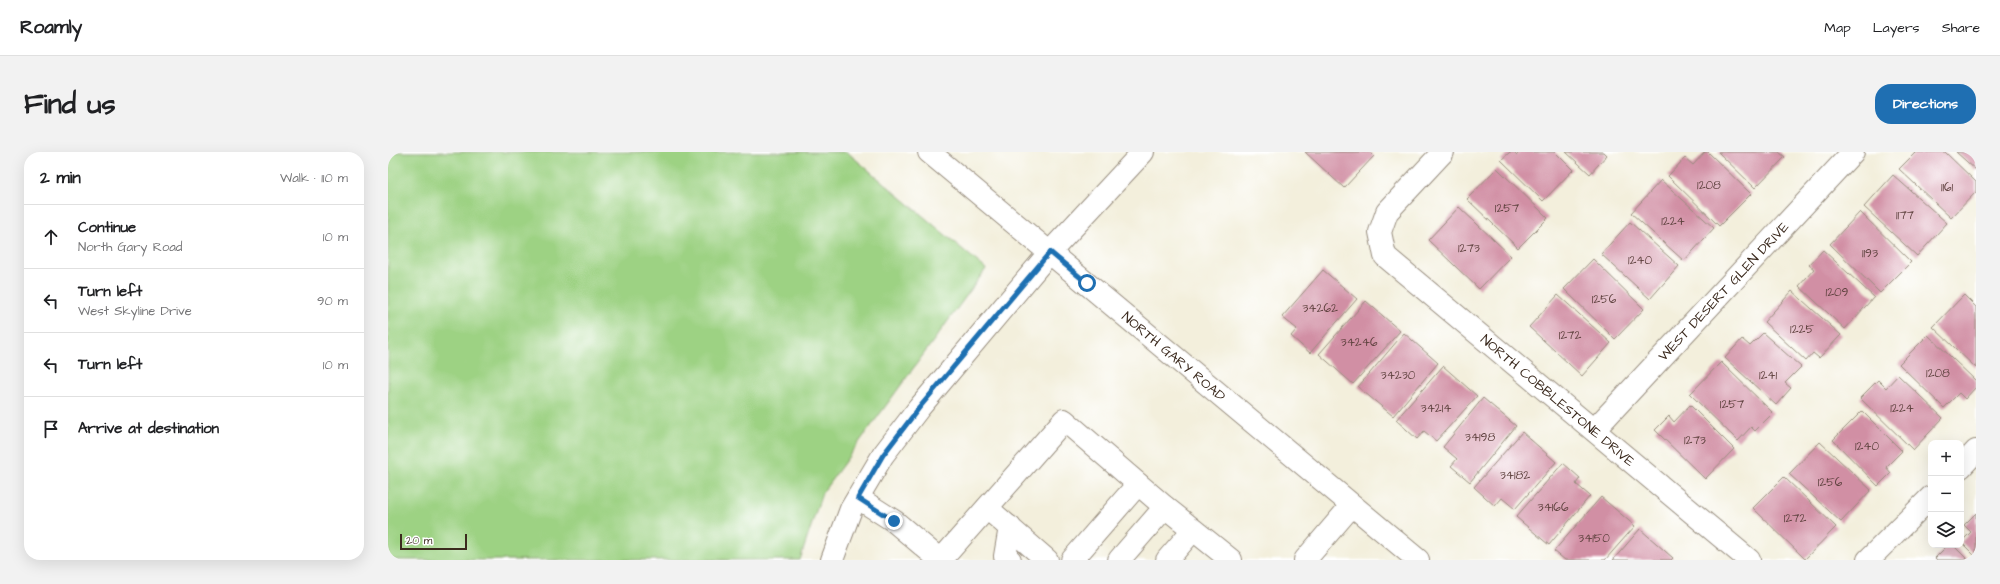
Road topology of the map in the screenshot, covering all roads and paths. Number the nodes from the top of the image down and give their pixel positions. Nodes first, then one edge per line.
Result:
1 (929, 152) edge
2 (1143, 152) edge
3 (1443, 152) edge
4 (1853, 152) edge
5 (1050, 252) junction
6 (1594, 430) junction
7 (1976, 452) edge
8 (1964, 464) edge
9 (1138, 484) junction
10 (858, 498) junction
11 (1928, 500) edge
12 (1352, 505) junction
13 (1165, 507) junction
14 (987, 508) junction
15 (1010, 527) junction
16 (1193, 530) junction
17 (832, 560) edge
18 (940, 560) edge
19 (1010, 560) edge
20 (1047, 560) edge
21 (1072, 560) edge
22 (1119, 560) edge
23 (1167, 560) edge
24 (1231, 560) edge
25 (1305, 560) edge
26 (1418, 560) edge
27 (1749, 560) edge
28 (1868, 560) edge

1 - 5 street, NORTH GARY ROAD
2 - 5 street
3 - 6 street, NORTH COBBLESTONE DRIVE
4 - 6 street, WEST DESERT GLEN DRIVE
5 - 10 street
5 - 12 street, NORTH GARY ROAD
6 - 27 street, NORTH COBBLESTONE DRIVE
7 - 8 street
9 - 13 street
9 - 14 street
9 - 21 street
10 - 17 street
10 - 18 street
11 - 28 street
12 - 25 street
12 - 26 street, NORTH GARY ROAD
13 - 16 street
13 - 22 street
14 - 15 street
14 - 18 street
15 - 19 street
15 - 20 street
16 - 23 street
16 - 24 street

